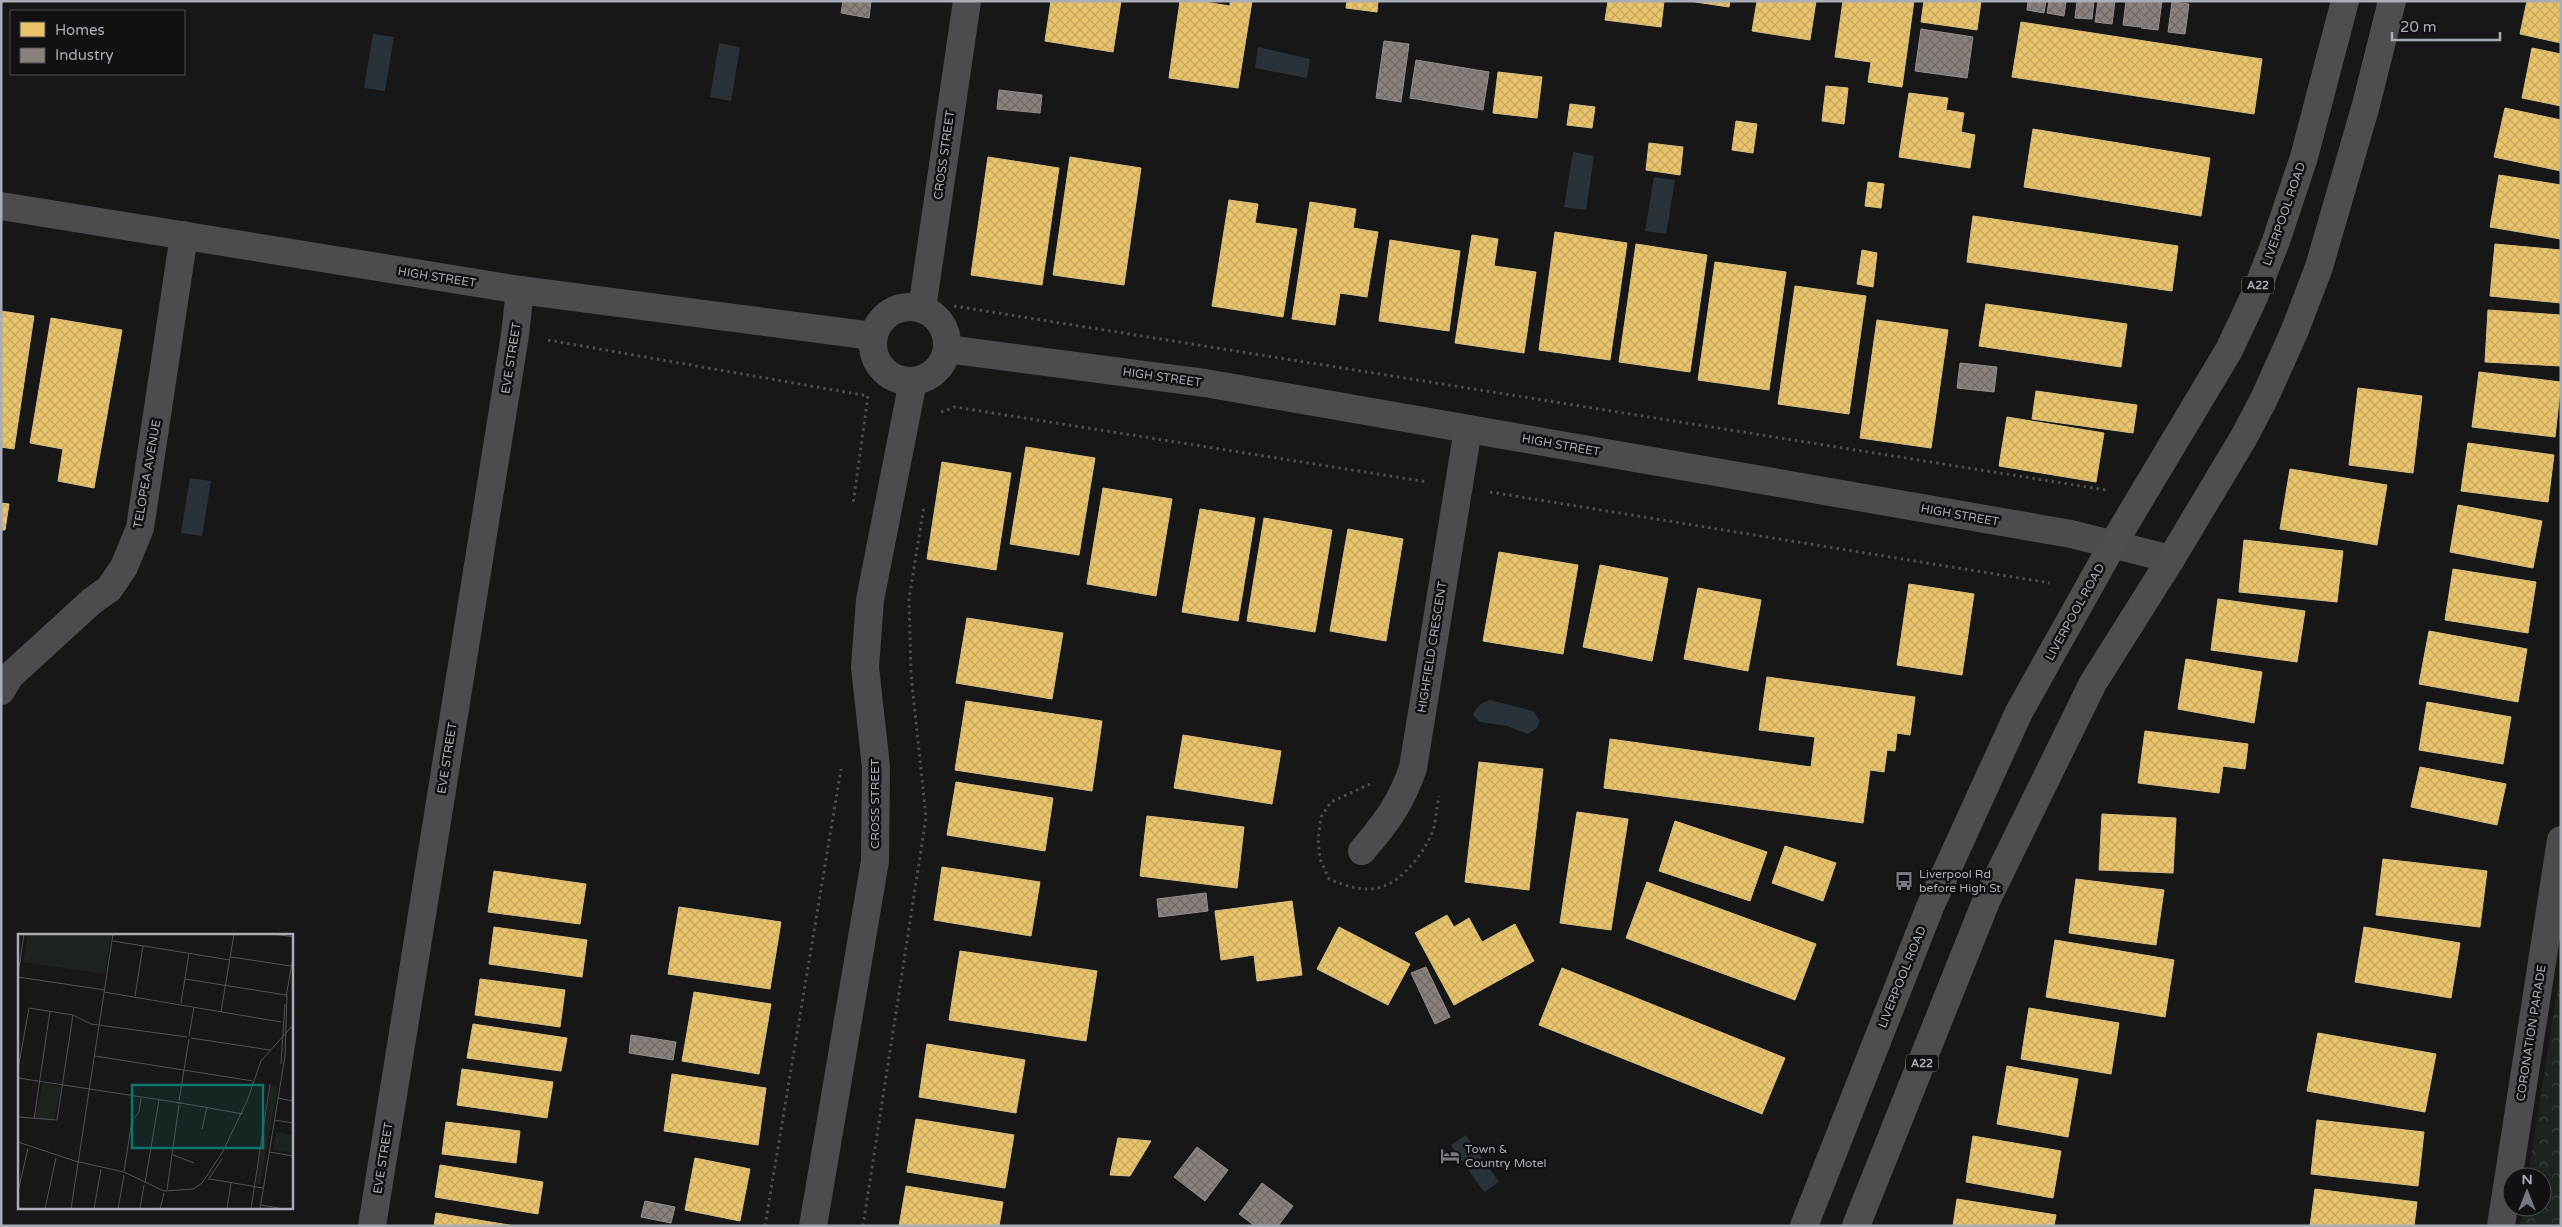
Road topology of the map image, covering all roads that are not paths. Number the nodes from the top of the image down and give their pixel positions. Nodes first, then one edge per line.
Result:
1 (967, 1) edge
2 (2345, 1) edge
3 (2392, 1) edge
4 (1, 206) edge
5 (184, 236) junction
6 (520, 290) junction
7 (922, 309) junction
8 (874, 336) junction
9 (948, 349) junction
10 (913, 381) junction
11 (1468, 429) junction
12 (2113, 544) junction
13 (2171, 559) junction
14 (1, 691) edge
15 (2561, 840) edge
16 (1362, 851) dead end
17 (372, 1226) edge
18 (813, 1226) edge
19 (1804, 1226) edge
20 (1856, 1226) edge
21 (2501, 1226) edge

1 - 7 street, CROSS STREET
2 - 12 highway, LIVERPOOL ROAD / A22
3 - 13 highway, A22
4 - 5 street, HIGH STREET
5 - 6 street, HIGH STREET
5 - 14 street, TELOPEA AVENUE
6 - 8 street, HIGH STREET
6 - 17 street, EVE STREET
7 - 8 street
7 - 9 street
8 - 10 street
9 - 10 street
9 - 11 street, HIGH STREET
10 - 18 street, CROSS STREET
11 - 12 street, HIGH STREET
11 - 16 street, HIGHFIELD CRESCENT
12 - 13 street, HIGH STREET
12 - 19 highway, LIVERPOOL ROAD / A22
13 - 20 highway, A22
15 - 21 street, CORONATION PARADE

